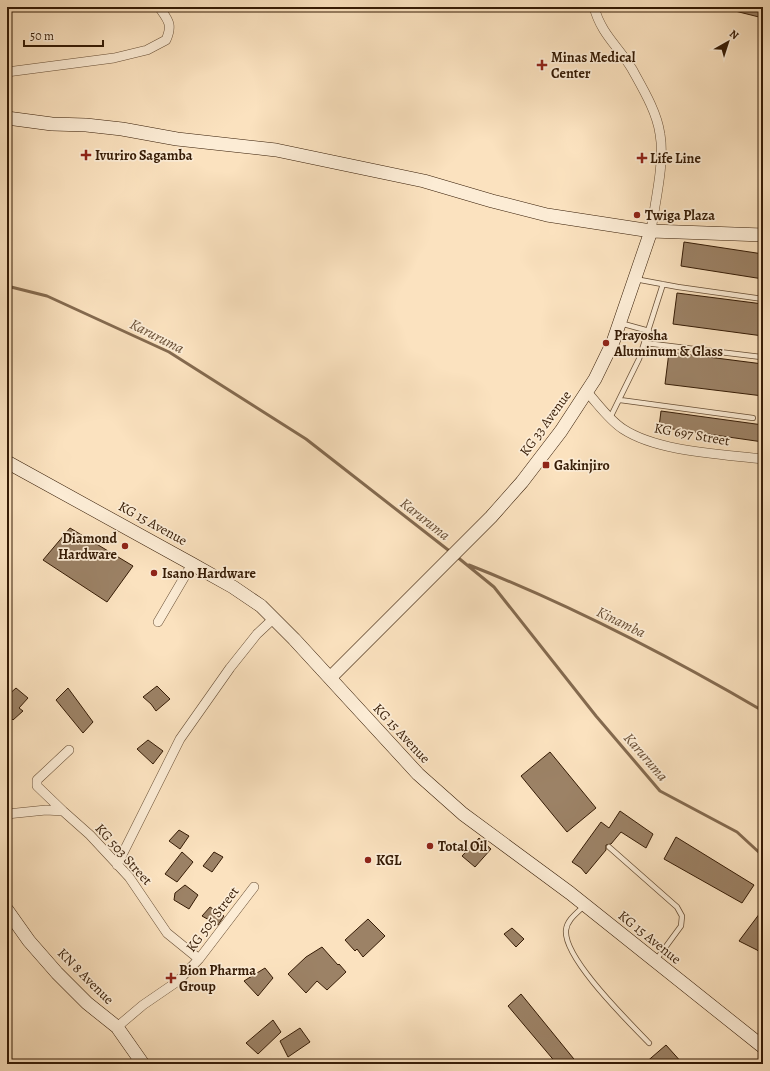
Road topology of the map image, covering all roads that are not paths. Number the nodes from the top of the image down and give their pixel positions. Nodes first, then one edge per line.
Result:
1 (159, 7) edge
2 (594, 7) edge
3 (7, 72) edge
4 (7, 118) edge
5 (651, 231) junction
6 (763, 235) edge
7 (635, 279) junction
8 (663, 284) junction
9 (763, 299) edge
10 (620, 323) junction
11 (650, 331) junction
12 (645, 343) junction
13 (761, 357) dead end
14 (587, 392) junction
15 (620, 400) junction
16 (610, 418) junction
17 (753, 418) dead end
18 (763, 459) edge
19 (7, 462) edge
20 (192, 564) junction
21 (273, 618) junction
22 (158, 622) dead end
23 (330, 678) junction
24 (69, 750) dead end
25 (63, 811) junction
26 (7, 814) edge
27 (609, 847) dead end
28 (117, 865) junction
29 (254, 887) dead end
30 (585, 905) junction
31 (7, 910) edge
32 (200, 959) junction
33 (655, 961) junction
34 (117, 1027) junction
35 (649, 1042) dead end
36 (763, 1047) edge
37 (143, 1064) edge

1 - 3 street
2 - 5 street
4 - 5 main road
5 - 6 main road
5 - 7 main road, KG 33 Avenue
7 - 8 lane
7 - 10 main road, KG 33 Avenue
8 - 9 lane
8 - 11 lane
10 - 11 lane
10 - 14 main road, KG 33 Avenue
11 - 12 lane
12 - 13 lane
12 - 15 lane
14 - 16 street, KG 697 Street
14 - 23 main road, KG 33 Avenue
15 - 16 lane
15 - 17 lane
16 - 18 street, KG 697 Street
19 - 20 main road, KG 15 Avenue
20 - 21 main road, KG 15 Avenue
20 - 22 street
21 - 23 main road, KG 15 Avenue
21 - 28 street
23 - 30 main road, KG 15 Avenue
24 - 25 street, KG 503 Street
25 - 26 street
25 - 28 street, KG 503 Street
27 - 33 lane
28 - 32 street, KG 503 Street
29 - 32 street, KG 505 Street
30 - 33 main road, KG 15 Avenue
30 - 35 lane
31 - 34 main road, KN 8 Avenue
32 - 34 street, KG 505 Street
33 - 36 main road, KG 15 Avenue
34 - 37 main road, KN 8 Avenue

